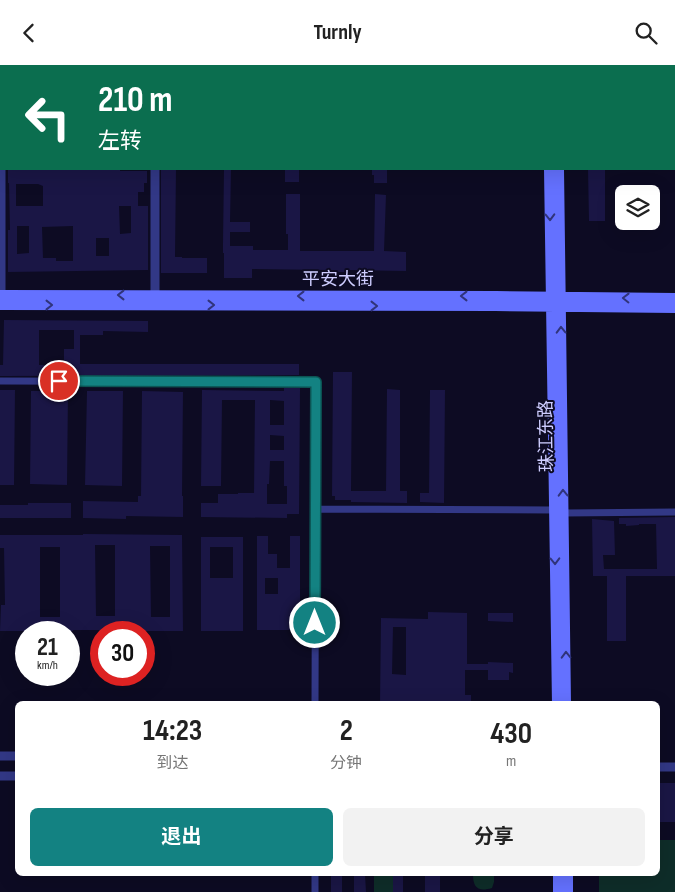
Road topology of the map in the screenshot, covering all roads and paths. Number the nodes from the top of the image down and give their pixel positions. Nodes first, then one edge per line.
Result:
1 (2, 170) edge
2 (154, 170) edge
3 (549, 170) edge
4 (559, 170) edge
5 (155, 295) junction
6 (1, 298) edge
7 (675, 298) edge
8 (555, 302) junction
9 (675, 308) edge
10 (0, 381) edge
11 (316, 509) junction
12 (559, 512) junction
13 (675, 512) edge
14 (315, 701) edge
15 (556, 701) edge
16 (566, 701) edge
17 (0, 756) edge
18 (15, 756) edge
19 (660, 767) edge
20 (675, 767) edge
21 (0, 776) edge
22 (15, 776) edge
23 (315, 876) edge
24 (558, 876) edge
25 (568, 876) edge
26 (314, 892) edge
27 (558, 892) edge
28 (568, 892) edge

1 - 6 street
2 - 5 street
3 -> 8 main road
4 - 8 main road
5 -> 6 main road, 平安大街
8 -> 5 main road, 平安大街
6 -> 8 main road, 平安大街
7 -> 8 main road, 平安大街
8 - 9 main road, 平安大街
8 - 12 main road
10 - 11 street
11 - 12 street
11 - 14 street
12 - 13 street
12 -> 15 main road
16 -> 12 main road
17 - 18 street
19 - 20 street
21 - 22 street
23 - 26 street
24 - 27 main road
25 - 28 main road

